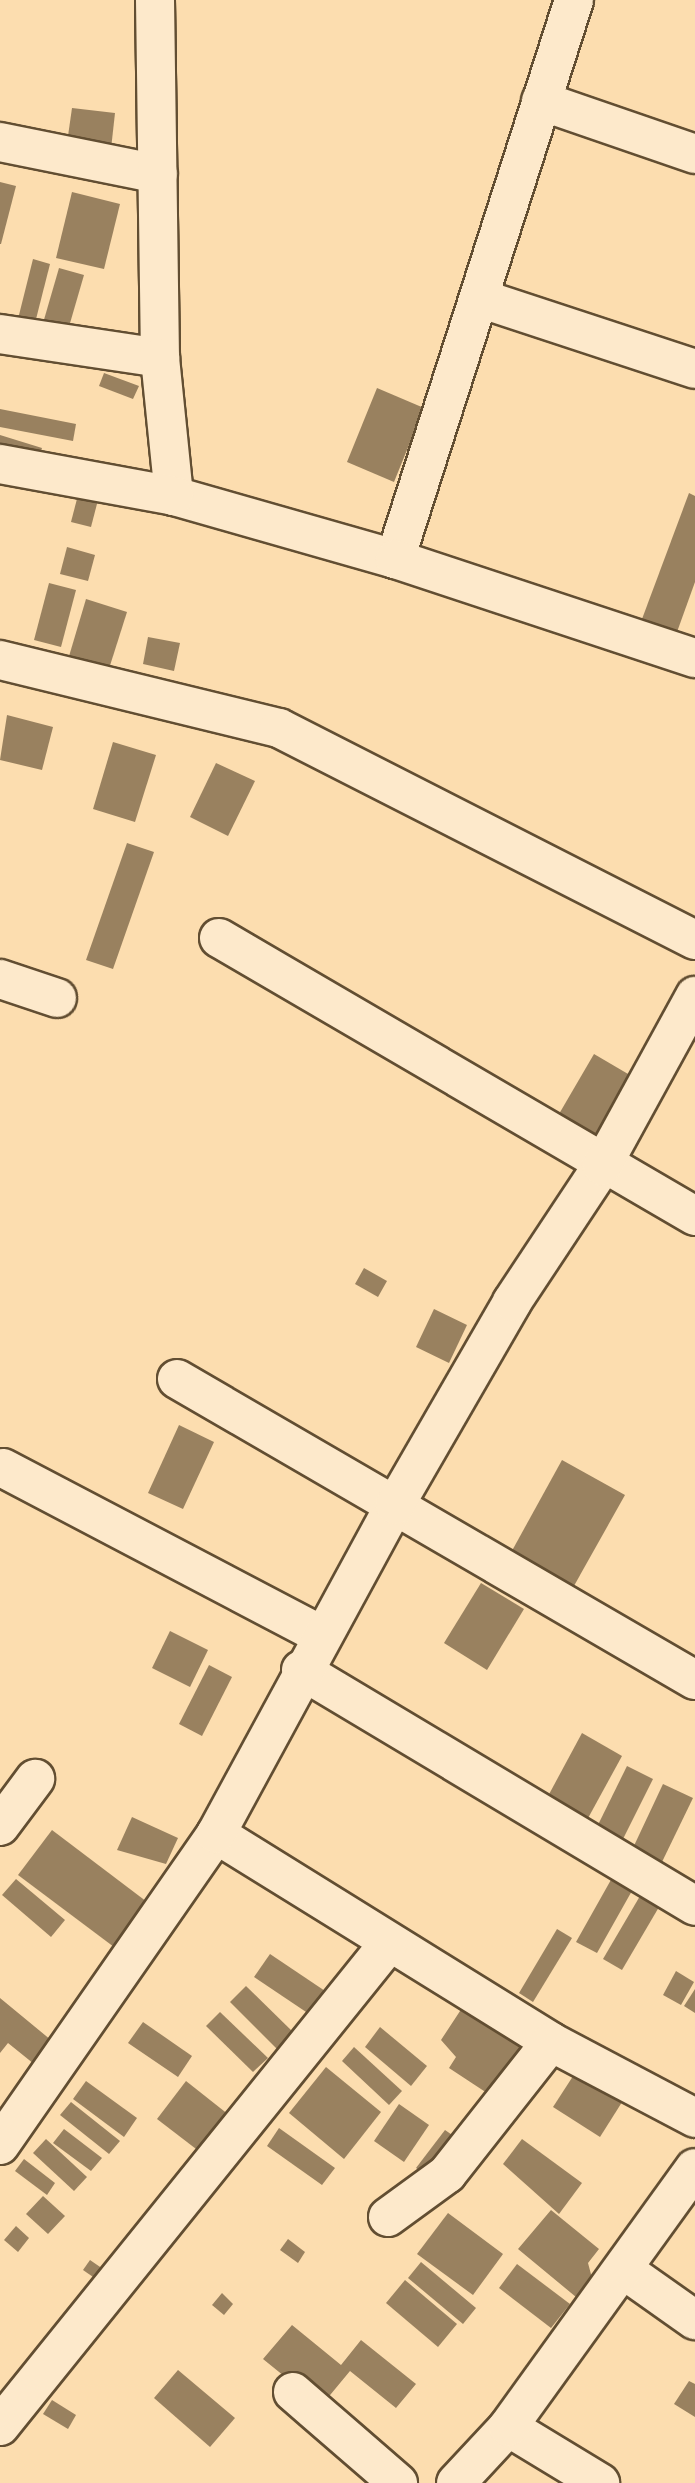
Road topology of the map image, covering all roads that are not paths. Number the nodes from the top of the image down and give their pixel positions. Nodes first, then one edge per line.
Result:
1 (155, 0) edge
2 (574, 0) edge
3 (541, 101) junction
4 (0, 142) edge
5 (695, 154) edge
6 (158, 174) junction
7 (479, 298) junction
8 (0, 334) edge
9 (160, 358) junction
10 (695, 369) edge
11 (0, 464) edge
12 (174, 496) junction
13 (395, 559) junction
14 (695, 658) edge
15 (0, 660) edge
16 (219, 938) dead end
17 (695, 940) edge
18 (0, 978) edge
19 (695, 996) edge
20 (57, 998) dead end
21 (602, 1166) junction
22 (695, 1216) edge
23 (177, 1379) dead end
24 (3, 1468) dead end
25 (395, 1505) junction
26 (321, 1635) junction
27 (301, 1670) junction
28 (695, 1680) edge
29 (35, 1779) dead end
30 (0, 1825) edge
31 (216, 1834) junction
32 (695, 1906) edge
33 (389, 1943) junction
34 (551, 2042) junction
35 (695, 2118) edge
36 (0, 2145) edge
37 (695, 2168) edge
38 (388, 2217) dead end
39 (624, 2270) junction
40 (695, 2320) edge
41 (293, 2392) dead end
42 (0, 2426) edge
43 (508, 2427) junction
44 (398, 2483) edge
45 (456, 2483) edge
46 (600, 2483) edge

1 - 6 street
2 - 3 street
3 - 5 street
3 - 7 street
4 - 6 street
6 - 9 street
7 - 10 street
7 - 13 street
8 - 9 street
9 - 12 street
11 - 12 street
12 - 13 street
13 - 14 street
15 - 17 street
16 - 21 street
18 - 20 street
19 - 21 street
21 - 22 street
21 - 25 street
23 - 25 street
24 - 26 street
25 - 26 street
25 - 28 street
26 - 27 street
27 - 31 street
27 - 32 street
29 - 30 street
31 - 33 street
31 - 36 street
33 - 34 street
33 - 42 street
34 - 35 street
34 - 38 street
37 - 39 street
39 - 40 street
39 - 43 street
41 - 44 street
43 - 45 street
43 - 46 street

